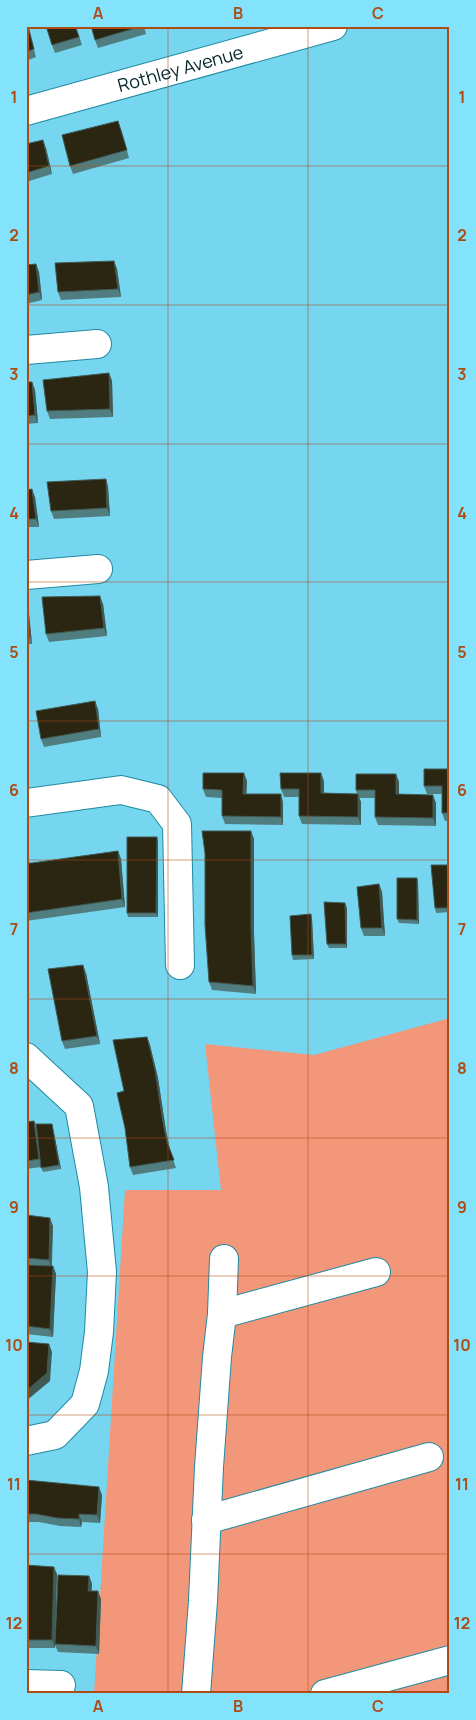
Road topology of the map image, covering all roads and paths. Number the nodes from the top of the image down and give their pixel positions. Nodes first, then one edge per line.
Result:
1 (334, 26) edge
2 (26, 111) edge
3 (98, 344) dead end
4 (26, 350) edge
5 (98, 569) dead end
6 (26, 575) edge
7 (26, 803) edge
8 (180, 965) dead end
9 (31, 1066) edge
10 (224, 1259) dead end
11 (376, 1272) dead end
12 (222, 1314) junction
13 (26, 1441) edge
14 (429, 1457) dead end
15 (206, 1520) junction
16 (450, 1660) edge
17 (26, 1684) edge
18 (61, 1685) dead end
19 (196, 1694) edge
20 (325, 1694) edge

1 - 2 street, Rothley Avenue
3 - 4 street
5 - 6 street
7 - 8 street
9 - 13 street
10 - 12 street
11 - 12 street
12 - 15 street
14 - 15 street
15 - 19 street
16 - 20 street
17 - 18 street

